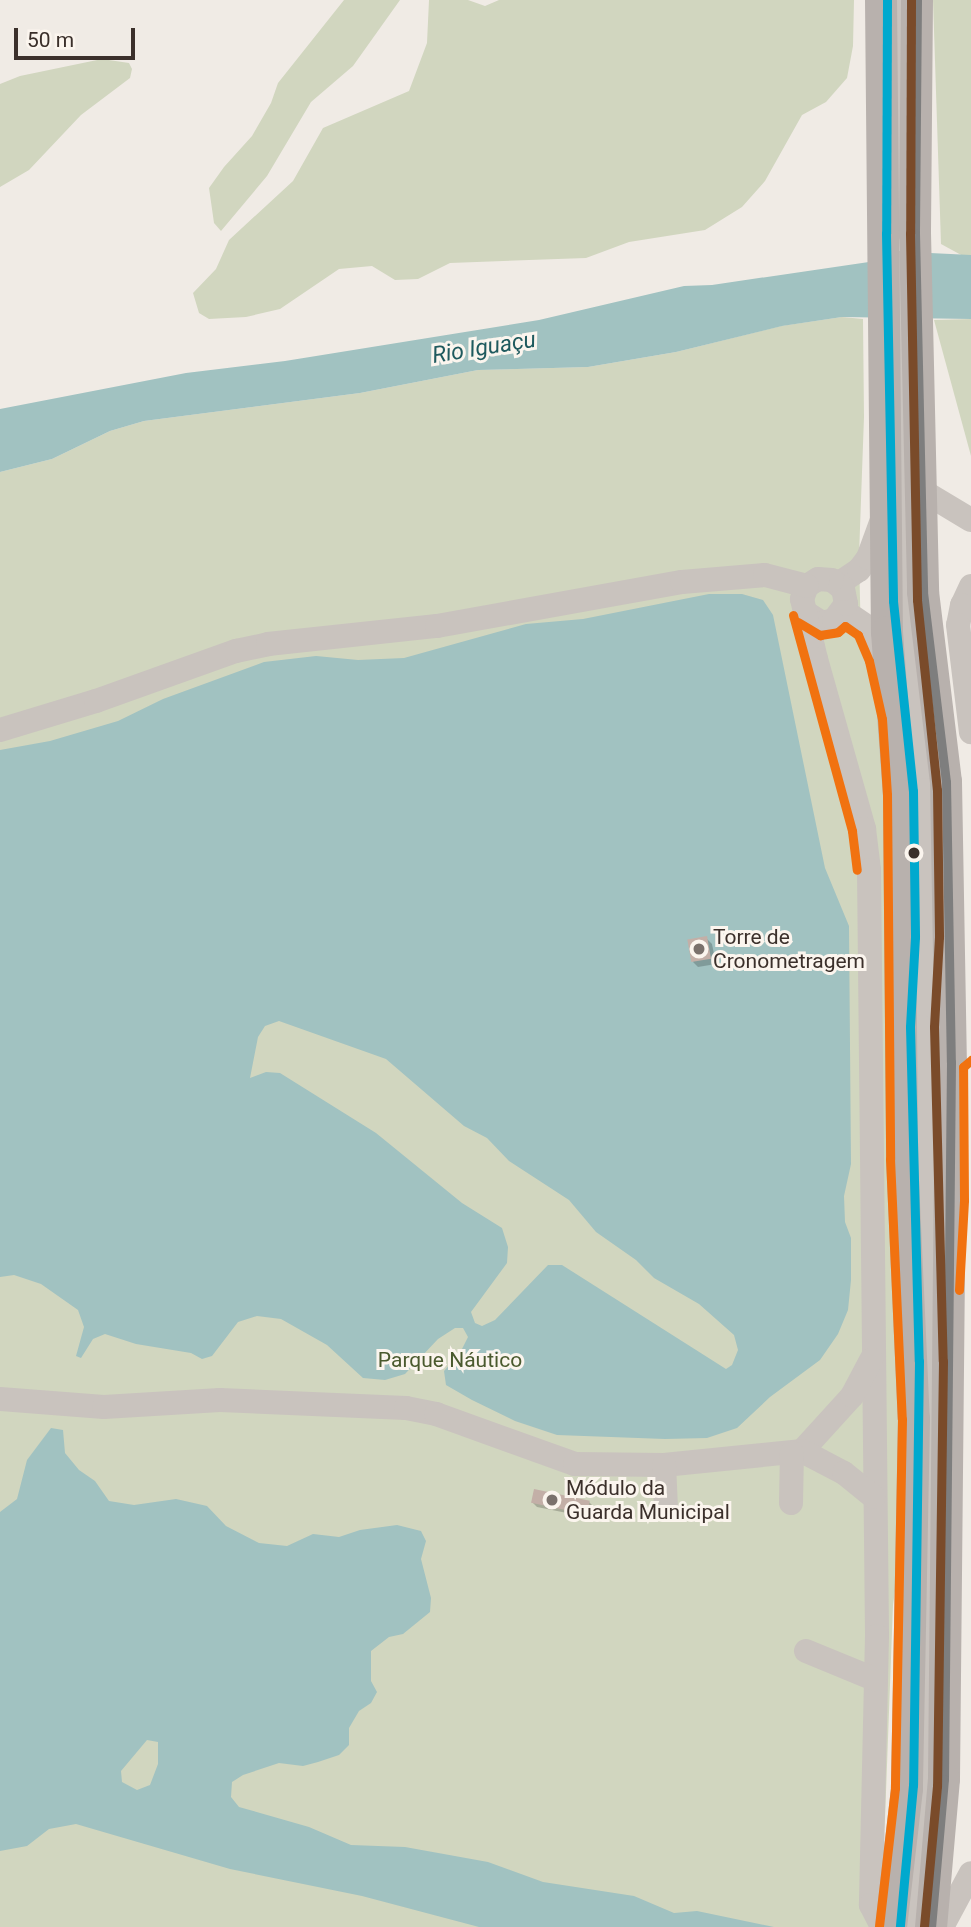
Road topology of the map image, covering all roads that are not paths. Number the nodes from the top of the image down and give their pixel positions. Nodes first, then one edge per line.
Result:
1 (881, 0) edge
2 (899, 0) edge
3 (917, 0) edge
4 (898, 233) junction
5 (901, 369) junction
6 (921, 490) junction
7 (885, 505) junction
8 (971, 520) edge
9 (838, 584) junction
10 (807, 586) junction
11 (971, 586) edge
12 (844, 611) junction
13 (805, 612) junction
14 (894, 717) junction
15 (0, 730) edge
16 (971, 732) edge
17 (961, 1053) edge
18 (873, 1356) junction
19 (0, 1399) edge
20 (797, 1452) junction
21 (664, 1465) junction
22 (874, 1497) junction
23 (791, 1503) dead end
24 (666, 1507) dead end
25 (806, 1651) dead end
26 (874, 1679) junction
27 (926, 1707) junction
28 (971, 1873) edge
29 (882, 1927) edge
30 (891, 1927) edge
31 (912, 1927) edge
32 (931, 1927) edge
33 (942, 1927) edge

1 - 4 main road
2 - 4 street
3 - 4 main road
4 - 5 main road
5 - 6 main road
5 - 7 main road
5 - 27 street
6 - 8 street
6 - 17 main road
7 - 9 street
7 - 14 main road
9 - 10 street
9 - 12 street
10 - 13 street
10 - 15 street
11 - 16 street
12 - 13 street
12 - 14 street
13 - 18 street
14 - 27 main road
17 - 27 main road
18 - 20 street
18 - 22 street
19 - 21 street
20 - 21 street
20 - 22 street
20 - 23 street
21 - 24 street
22 - 26 street
25 - 26 street
26 - 29 street
27 - 30 main road
27 - 31 street
27 - 32 main road
28 - 33 street

